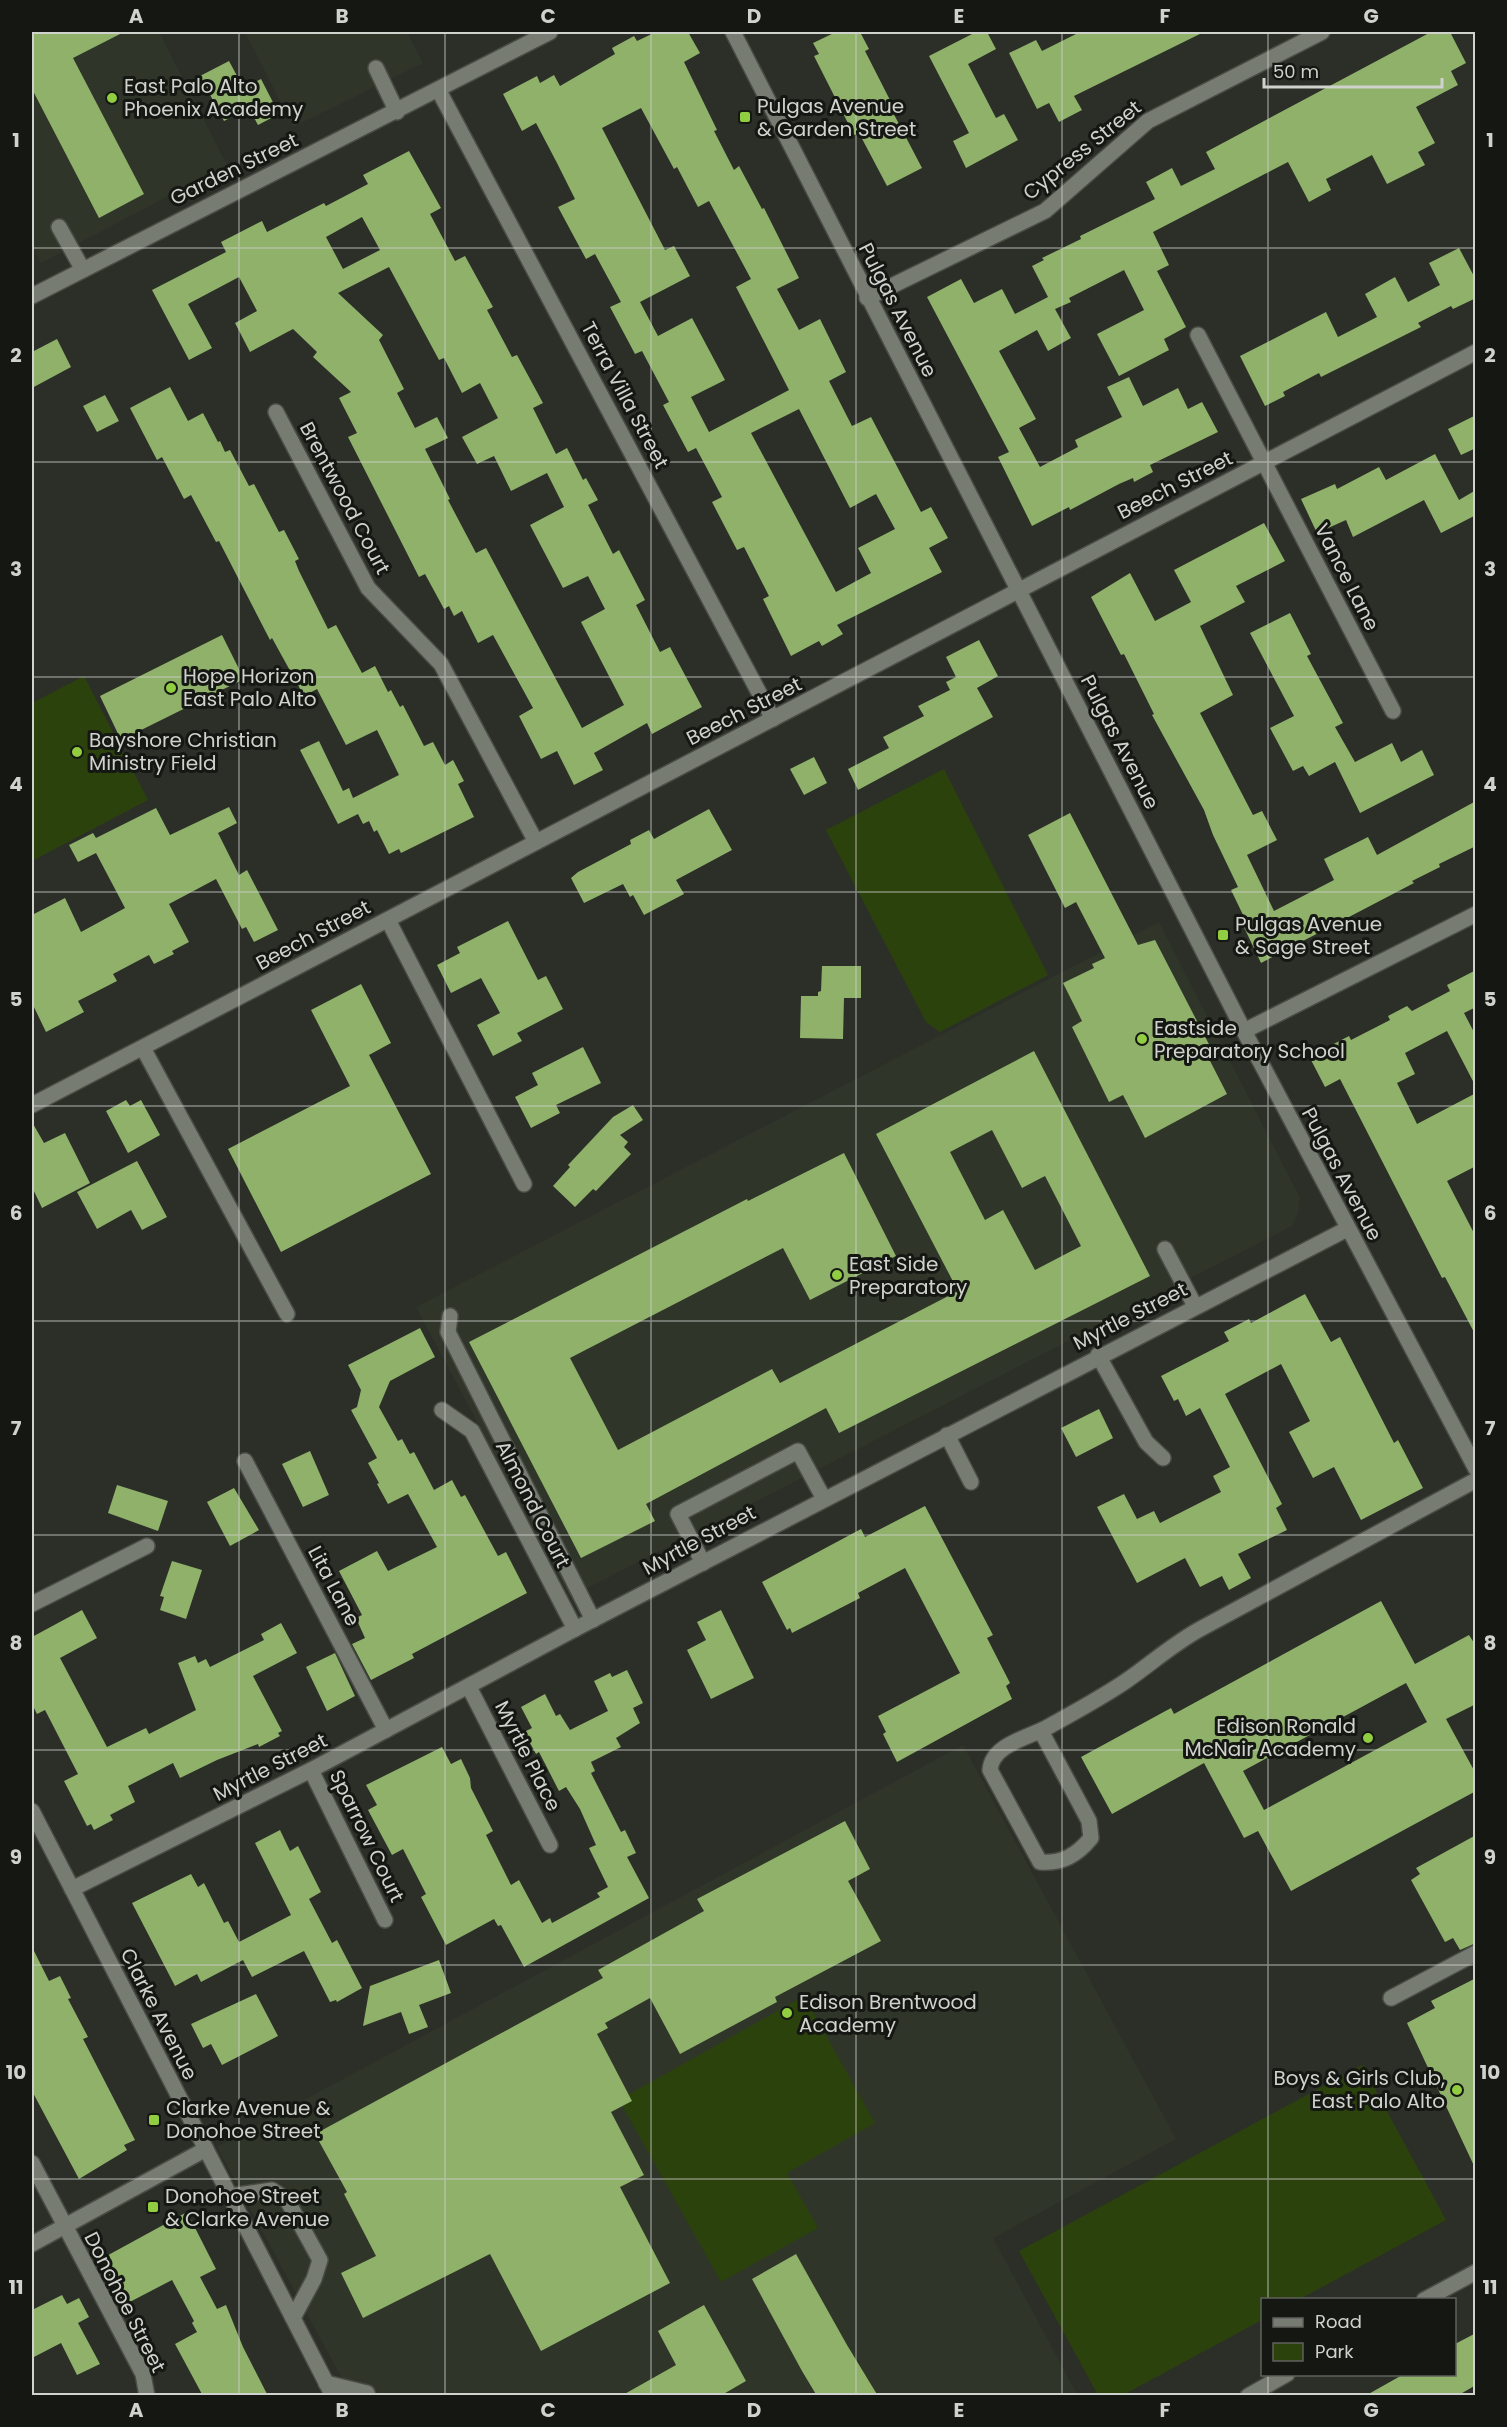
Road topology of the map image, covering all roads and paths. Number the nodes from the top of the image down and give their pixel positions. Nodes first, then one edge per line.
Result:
1 (550, 32) edge
2 (733, 32) edge
3 (1322, 32) edge
4 (376, 69) dead end
5 (439, 91) junction
6 (397, 112) junction
7 (60, 227) dead end
8 (83, 270) junction
9 (32, 296) edge
10 (867, 298) junction
11 (1198, 336) dead end
12 (1476, 352) edge
13 (276, 412) dead end
14 (1264, 463) junction
15 (1018, 590) junction
16 (1393, 711) dead end
17 (773, 719) junction
18 (536, 842) junction
19 (1476, 914) edge
20 (388, 920) junction
21 (1244, 1031) junction
22 (143, 1048) junction
23 (32, 1105) edge
24 (524, 1184) dead end
25 (1347, 1229) junction
26 (1165, 1249) dead end
27 (1196, 1306) junction
28 (287, 1314) dead end
29 (450, 1316) dead end
30 (1098, 1356) junction
31 (442, 1410) dead end
32 (946, 1435) junction
33 (1163, 1458) dead end
34 (245, 1461) dead end
35 (1476, 1469) edge
36 (1476, 1480) edge
37 (971, 1482) dead end
38 (824, 1499) junction
39 (147, 1546) dead end
40 (703, 1563) junction
41 (32, 1604) edge
42 (593, 1620) junction
43 (574, 1629) junction
44 (469, 1687) junction
45 (386, 1730) junction
46 (1041, 1731) junction
47 (311, 1770) junction
48 (32, 1812) edge
49 (550, 1845) dead end
50 (72, 1889) junction
51 (385, 1920) dead end
52 (1476, 1953) edge
53 (1391, 1998) dead end
54 (206, 2149) junction
55 (32, 2163) edge
56 (230, 2196) junction
57 (64, 2227) junction
58 (32, 2244) edge
59 (1476, 2272) edge
60 (1428, 2298) edge
61 (293, 2318) junction
62 (1283, 2376) edge
63 (329, 2389) edge
64 (147, 2396) edge
65 (368, 2396) edge
66 (1248, 2396) edge

1 - 5 street, Garden Street
2 - 10 street, Pulgas Avenue
3 - 10 street, Cypress Street
4 - 6 street
5 - 6 street, Garden Street
5 - 17 street, Terra Villa Street
6 - 8 street, Garden Street
7 - 8 street
8 - 9 street, Garden Street
10 - 15 street, Pulgas Avenue
11 - 14 street, Vance Lane
12 - 14 street, Beech Street
13 - 18 street, Brentwood Court
14 - 15 street, Beech Street
14 - 16 street, Vance Lane
15 - 17 street, Beech Street
15 - 21 street, Pulgas Avenue
17 - 18 street, Beech Street
18 - 20 street, Beech Street
19 - 21 street
20 - 22 street, Beech Street
20 - 24 street
21 - 25 street, Pulgas Avenue
22 - 23 street, Beech Street
22 - 28 street
25 - 27 street, Myrtle Street
25 - 35 street, Pulgas Avenue
26 - 27 street
27 - 30 street, Myrtle Street
29 - 42 street
30 - 32 street, Myrtle Street
30 - 33 street
31 - 43 street, Almond Court
32 - 37 street
32 - 38 street, Myrtle Street
34 - 45 street, Lita Lane
36 - 46 street
38 - 40 street, Myrtle Street
38 - 40 street
39 - 41 street
40 - 42 street, Myrtle Street
42 - 43 street, Myrtle Street
43 - 44 street, Myrtle Street
44 - 45 street, Myrtle Street
44 - 49 street, Myrtle Place
45 - 47 street, Myrtle Street
46 - 46 street
47 - 50 street, Myrtle Street
47 - 51 street, Sparrow Court
48 - 50 street, Clarke Avenue
50 - 54 street, Clarke Avenue
52 - 53 street
54 - 56 street, Clarke Avenue
54 - 57 street, Donohoe Street
55 - 57 street
56 - 61 street, Clarke Avenue
56 - 61 street
57 - 58 street, Donohoe Street
57 - 64 street, Donohoe Street
59 - 60 street
61 - 63 street, Clarke Avenue
62 - 66 street
63 - 65 street

